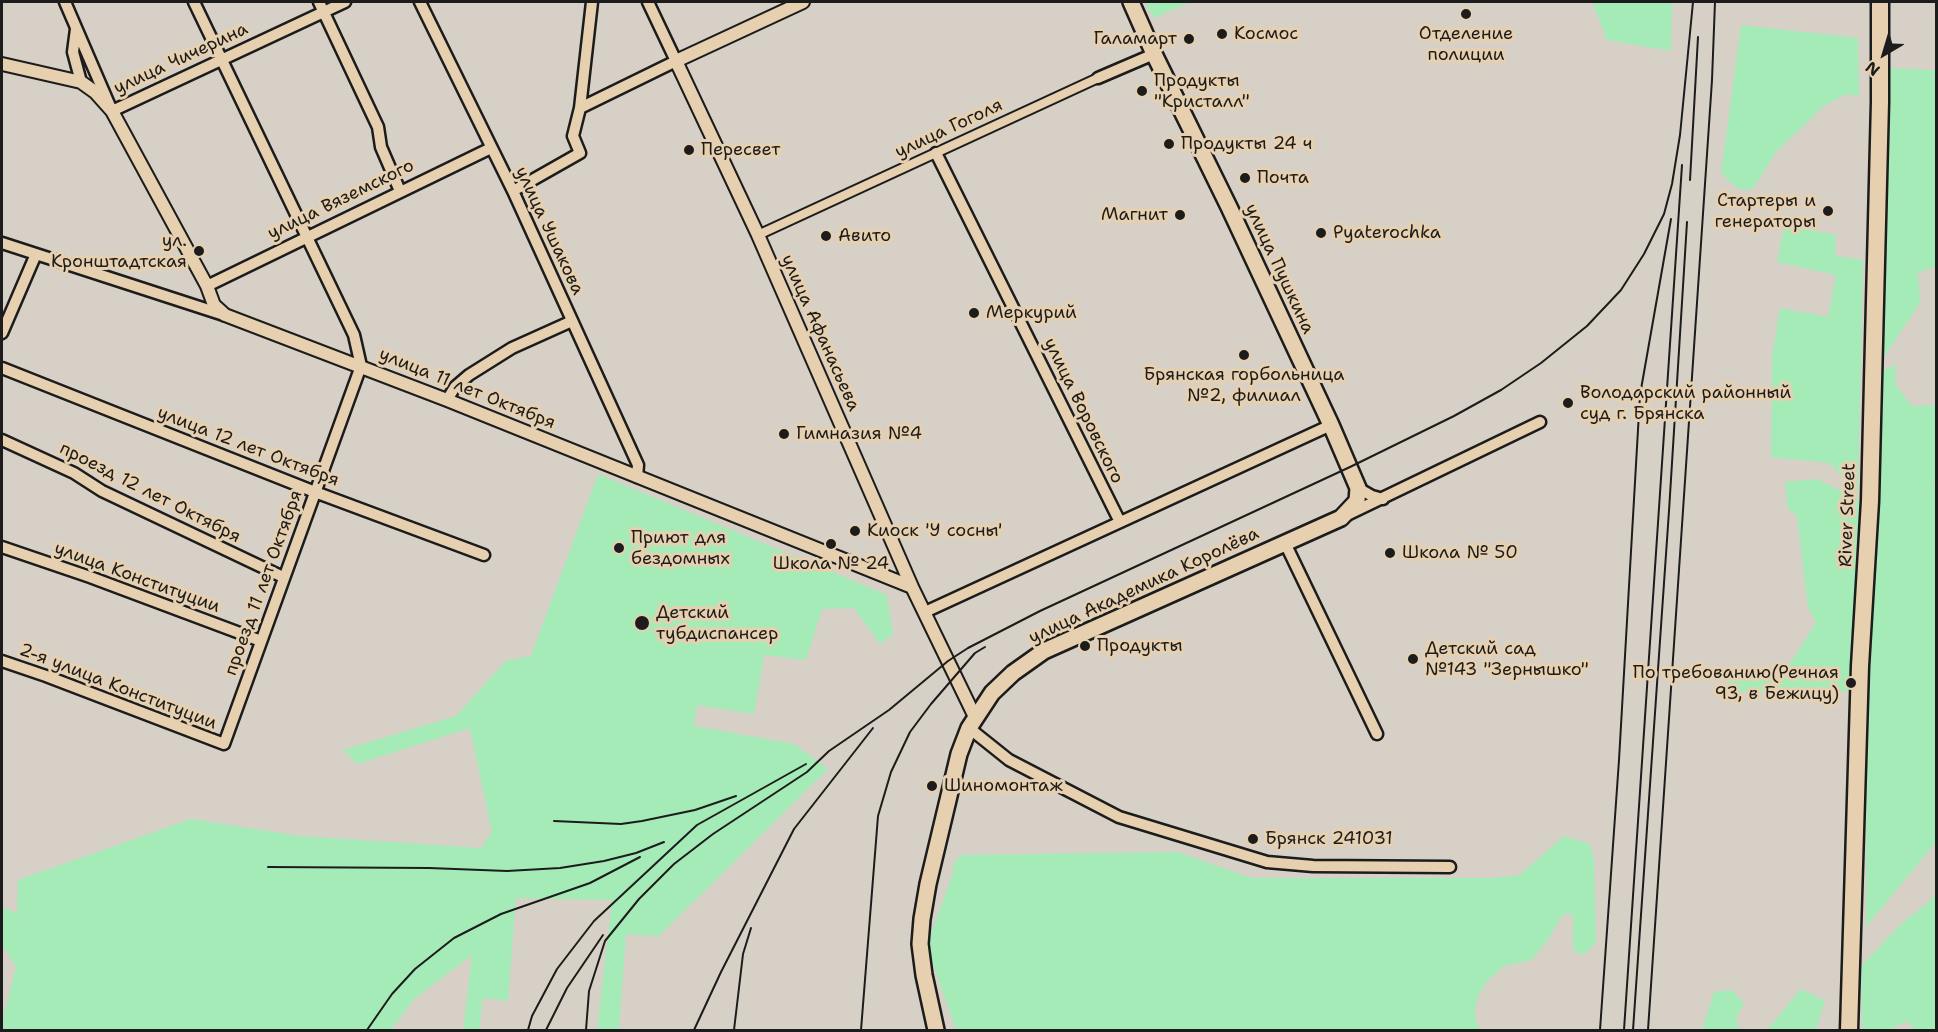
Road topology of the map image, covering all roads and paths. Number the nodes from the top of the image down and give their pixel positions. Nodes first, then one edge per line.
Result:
1 (65, 2) edge
2 (194, 2) edge
3 (319, 2) edge
4 (345, 2) edge
5 (420, 2) edge
6 (592, 2) edge
7 (648, 2) edge
8 (803, 2) edge
9 (1131, 2) edge
10 (1880, 2) edge
11 (325, 12) junction
12 (76, 27) junction
13 (1154, 54) junction
14 (221, 60) junction
15 (676, 61) junction
16 (2, 64) edge
17 (1098, 78) joint
18 (81, 82) junction
19 (580, 108) junction
20 (112, 111) junction
21 (491, 148) junction
22 (936, 153) junction
23 (400, 191) junction
24 (513, 191) junction
25 (758, 235) junction
26 (307, 236) junction
27 (2, 243) edge
28 (36, 254) junction
29 (207, 286) junction
30 (225, 315) junction
31 (572, 321) junction
32 (2, 333) edge
33 (361, 366) junction
34 (2, 368) edge
35 (447, 400) junction
36 (1540, 422) dead end
37 (1331, 425) junction
38 (2, 440) edge
39 (636, 477) junction
40 (1358, 488) junction
41 (315, 492) junction
42 (1383, 499) junction
43 (1341, 518) junction
44 (1120, 522) junction
45 (1285, 543) junction
46 (2, 547) edge
47 (484, 555) dead end
48 (283, 577) junction
49 (912, 587) junction
50 (925, 612) junction
51 (261, 640) junction
52 (2, 662) edge
53 (972, 723) junction
54 (1377, 734) dead end
55 (224, 744) joint
56 (1450, 867) dead end
57 (936, 1030) edge
58 (1849, 1030) edge

1 - 12 street
2 - 14 street
3 - 11 street
4 - 11 street, улица Чичерина
5 - 21 street, улица Ушакова
6 - 19 street
7 - 15 street
8 - 15 street
9 - 13 main road, улица Пушкина
10 - 58 main road, River Street
11 - 14 street, улица Чичерина
11 - 23 street
12 - 18 street
12 - 20 street
13 - 17 street, улица Гоголя
13 - 37 main road, улица Пушкина
14 - 20 street, улица Чичерина
14 - 26 street
15 - 19 street
15 - 25 street, улица Афанасьева
16 - 18 street, улица Чичерина
17 - 22 street, улица Гоголя
18 - 20 street, улица Чичерина
19 - 24 street
20 - 29 street
21 - 23 street, улица Вяземского
21 - 24 street, улица Ушакова
22 - 25 street, улица Гоголя
22 - 44 street, улица Воровского
23 - 26 street, улица Вяземского
24 - 31 street, улица Ушакова
25 - 49 street, улица Афанасьева
26 - 29 street, улица Вяземского
26 - 33 street
27 - 28 street, улица 11 лет Октября
28 - 30 street, улица 11 лет Октября
28 - 32 street
29 - 30 street
30 - 33 street, улица 11 лет Октября
31 - 35 street
31 - 39 street, улица Ушакова
33 - 35 street, улица 11 лет Октября
33 - 41 street, проезд 11 лет Октября
34 - 41 street, улица 12 лет Октября
35 - 39 street, улица 11 лет Октября
36 - 42 street, улица Академика Королёва
37 - 40 main road, улица Пушкина
37 - 44 street
38 - 48 street, проезд 12 лет Октября
39 - 49 street, улица 11 лет Октября
40 - 42 street
40 - 43 main road
41 - 47 street, улица 12 лет Октября
41 - 48 street, проезд 11 лет Октября
42 - 43 street, улица Академика Королёва
43 - 45 main road, улица Академика Королёва
44 - 50 street
45 - 53 main road, улица Академика Королёва
45 - 54 street
46 - 51 street, улица Конституции
48 - 51 street, проезд 11 лет Октября
49 - 50 street, улица Афанасьева
50 - 53 street, улица Афанасьева
51 - 55 street, проезд 11 лет Октября
52 - 55 street, 2-я улица Конституции
53 - 56 street
53 - 57 main road, улица Академика Королёва

